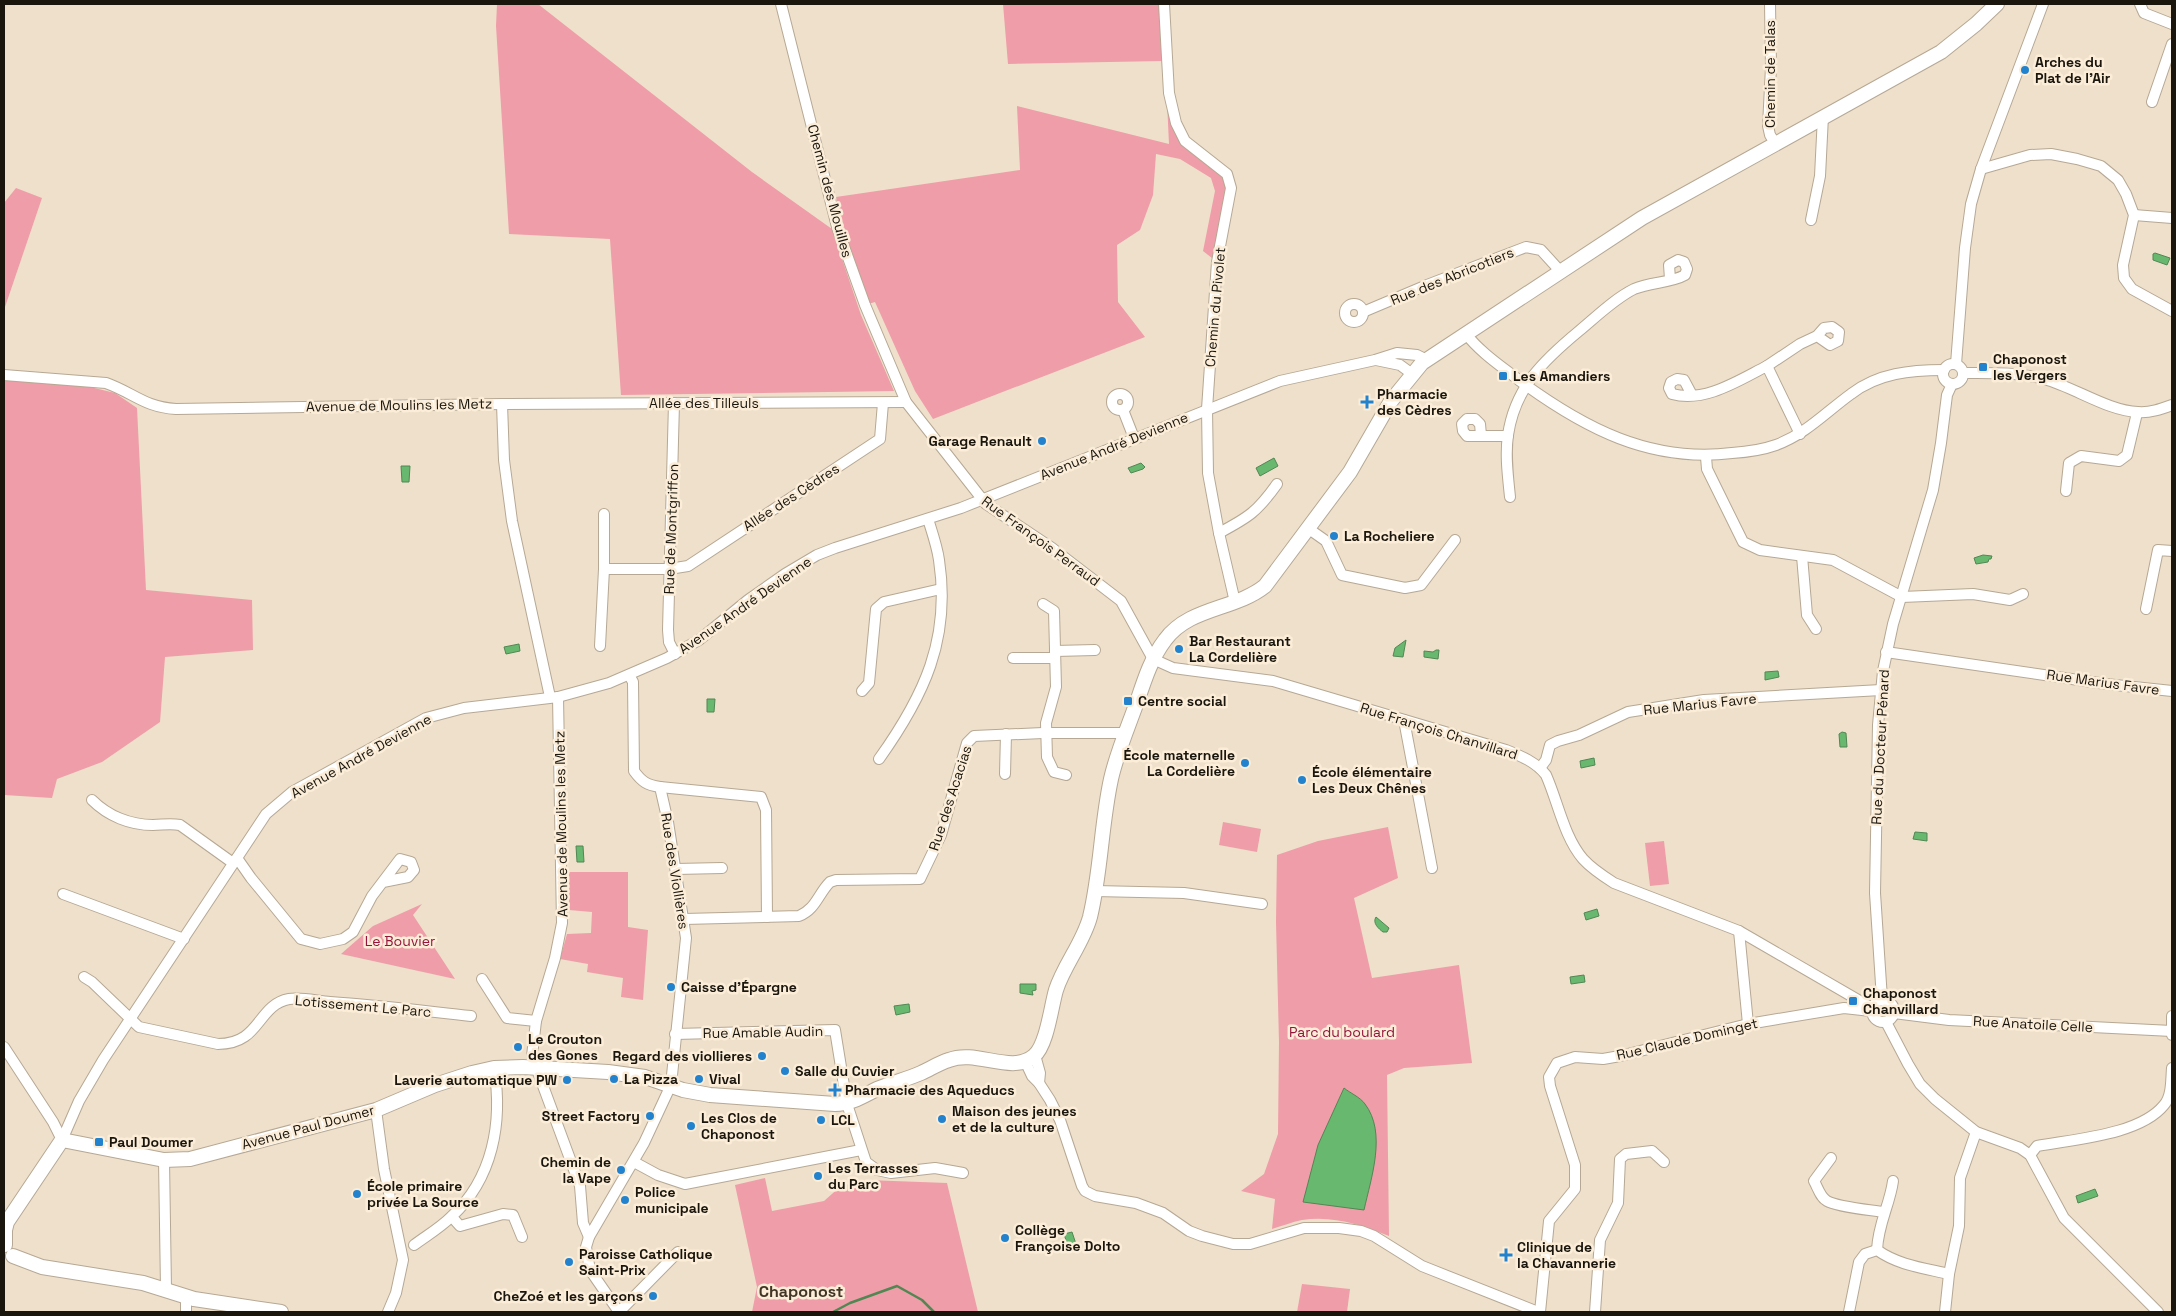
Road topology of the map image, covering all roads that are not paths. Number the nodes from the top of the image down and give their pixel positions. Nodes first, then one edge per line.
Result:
1 (782, 4) edge
2 (1164, 4) edge
3 (1770, 4) edge
4 (1997, 4) edge
5 (2043, 4) edge
6 (2140, 4) edge
7 (2172, 24) edge
8 (2172, 44) edge
9 (2152, 102) dead end
10 (1823, 116) junction
11 (1775, 143) junction
12 (1981, 170) junction
13 (2134, 215) junction
14 (2172, 218) edge
15 (1811, 220) dead end
16 (1561, 272) junction
17 (1670, 279) dead end
18 (1363, 312) dead end
19 (2172, 312) edge
20 (1466, 334) junction
21 (1817, 336) dead end
22 (1375, 360) junction
23 (1427, 360) junction
24 (1956, 364) junction
25 (1767, 366) junction
26 (1944, 370) junction
27 (1412, 374) junction
28 (1963, 374) junction
29 (4, 375) edge
30 (1952, 384) junction
31 (1526, 385) junction
32 (1692, 395) dead end
33 (906, 402) junction
34 (674, 403) junction
35 (883, 403) junction
36 (502, 404) junction
37 (2172, 405) edge
38 (1207, 409) junction
39 (1123, 410) dead end
40 (2138, 412) junction
41 (1800, 434) junction
42 (1481, 435) dead end
43 (1508, 436) junction
44 (1134, 438) junction
45 (1706, 457) junction
46 (1277, 484) dead end
47 (2066, 491) dead end
48 (1510, 496) dead end
49 (980, 499) junction
50 (604, 514) dead end
51 (928, 519) junction
52 (1309, 529) junction
53 (1219, 533) junction
54 (1455, 540) dead end
55 (2172, 551) edge
56 (1802, 556) junction
57 (604, 569) junction
58 (670, 569) junction
59 (942, 589) junction
60 (2023, 594) dead end
61 (1902, 597) junction
62 (1235, 602) junction
63 (1043, 604) dead end
64 (2146, 608) dead end
65 (1816, 629) dead end
66 (600, 646) dead end
67 (1095, 650) dead end
68 (1886, 652) junction
69 (675, 654) junction
70 (1055, 654) junction
71 (1013, 658) dead end
72 (1153, 659) junction
73 (629, 675) junction
74 (862, 690) dead end
75 (1881, 690) junction
76 (2172, 691) edge
77 (554, 697) junction
78 (1404, 720) junction
79 (1046, 733) junction
80 (1126, 733) junction
81 (1006, 734) junction
82 (880, 760) dead end
83 (1540, 768) junction
84 (1005, 774) dead end
85 (1066, 775) dead end
86 (660, 787) junction
87 (92, 800) dead end
88 (235, 861) junction
89 (722, 868) dead end
90 (1432, 868) dead end
91 (676, 869) junction
92 (383, 882) dead end
93 (1095, 891) junction
94 (63, 894) dead end
95 (1262, 904) dead end
96 (767, 917) junction
97 (684, 919) junction
98 (1739, 931) junction
99 (184, 939) junction
100 (84, 978) dead end
101 (482, 979) dead end
102 (1882, 999) junction
103 (1871, 1009) junction
104 (1894, 1013) junction
105 (471, 1016) dead end
106 (2172, 1016) edge
107 (131, 1021) junction
108 (536, 1021) junction
109 (1886, 1022) junction
110 (1748, 1024) junction
111 (2172, 1032) edge
112 (675, 1034) junction
113 (2172, 1035) edge
114 (4, 1047) edge
115 (1030, 1058) junction
116 (536, 1067) junction
117 (494, 1068) junction
118 (2172, 1068) edge
119 (671, 1085) junction
120 (847, 1104) junction
121 (376, 1110) junction
122 (1976, 1132) junction
123 (62, 1140) junction
124 (861, 1150) junction
125 (2030, 1155) junction
126 (1831, 1158) dead end
127 (164, 1160) junction
128 (634, 1162) junction
129 (1664, 1162) dead end
130 (963, 1173) dead end
131 (1893, 1181) dead end
132 (1883, 1212) junction
133 (452, 1217) junction
134 (589, 1237) junction
135 (522, 1238) dead end
136 (414, 1245) dead end
137 (1876, 1250) junction
138 (6, 1251) edge
139 (678, 1252) dead end
140 (1949, 1274) junction
141 (166, 1289) junction
142 (186, 1296) junction
143 (186, 1312) edge
144 (281, 1312) edge
145 (388, 1312) edge
146 (619, 1312) edge
147 (1539, 1312) edge
148 (1595, 1312) edge
149 (1849, 1312) edge
150 (1945, 1312) edge
151 (2158, 1312) edge

1 - 33 street, Chemin des Mouilles
2 - 38 street, Chemin du Pivolet
3 - 11 street, Chemin de Talas
4 - 10 main road
5 - 12 street
6 - 7 street
8 - 9 street
10 - 11 main road
10 - 15 street
11 - 16 main road
12 - 13 street
12 - 24 street
13 - 14 street
13 - 19 street
16 - 18 street, Rue des Abricotiers
16 - 20 main road
17 - 31 street
20 - 23 main road
20 - 31 street
21 - 25 street
22 - 23 street, Avenue André Devienne
22 - 27 street, Avenue André Devienne
22 - 38 street, Avenue André Devienne
23 - 27 main road
24 - 26 street
24 - 28 street
25 - 32 street
25 - 41 street
26 - 30 street
26 - 41 street
27 - 52 main road
28 - 30 street
28 - 40 street
29 - 36 street, Avenue de Moulins les Metz
30 - 61 street, Rue du Docteur Pénard
31 - 43 street
31 - 45 street
33 - 35 street, Allée des Tilleuls
33 - 49 street, Rue François Perraud
34 - 35 street, Allée des Tilleuls
34 - 36 street, Allée des Tilleuls
34 - 58 street, Rue de Montgriffon
35 - 58 street, Allée des Cèdres
36 - 77 street, Avenue de Moulins les Metz
37 - 40 street
38 - 44 street, Avenue André Devienne
38 - 53 street, Chemin du Pivolet
39 - 44 street
40 - 47 street
41 - 45 street
42 - 43 street
43 - 48 street
44 - 49 street, Avenue André Devienne
45 - 56 street
46 - 53 street
49 - 51 street, Avenue André Devienne
49 - 72 street, Rue François Perraud
50 - 57 street
51 - 59 street
51 - 69 street, Avenue André Devienne
52 - 54 street
52 - 62 main road
53 - 62 street, Chemin du Pivolet
55 - 64 street
56 - 61 street
56 - 65 street
57 - 58 street
57 - 66 street
58 - 69 street, Rue de Montgriffon
59 - 74 street
59 - 82 street
60 - 61 street
61 - 68 street, Rue du Docteur Pénard
62 - 72 main road
63 - 70 street
67 - 70 street
68 - 75 street, Rue du Docteur Pénard
68 - 76 street, Rue Marius Favre
69 - 73 street, Avenue André Devienne
70 - 71 street
70 - 79 street
72 - 78 street, Rue François Chanvillard
72 - 80 main road
73 - 77 street, Avenue André Devienne
73 - 86 street
75 - 83 street, Rue Marius Favre
75 - 102 street, Rue du Docteur Pénard
77 - 88 street, Avenue André Devienne
77 - 108 street, Avenue de Moulins les Metz
78 - 83 street, Rue François Chanvillard
78 - 90 street
79 - 80 street, Rue des Acacias
79 - 81 street, Rue des Acacias
79 - 85 street
80 - 93 main road
81 - 84 street
81 - 96 street, Rue des Acacias
83 - 98 street
86 - 91 street, Rue des Viollières
86 - 96 street
87 - 88 street
88 - 92 street
88 - 99 street, Avenue André Devienne
89 - 91 street
91 - 97 street, Rue des Viollières
93 - 95 street
93 - 115 main road
94 - 99 street
96 - 97 street, Rue des Acacias
97 - 112 street, Rue des Viollières
98 - 103 street
98 - 110 street
99 - 107 street, Avenue André Devienne
100 - 107 street, Lotissement Le Parc
101 - 108 street
102 - 103 street
102 - 104 street
103 - 109 street
103 - 110 street, Rue Claude Dominget
104 - 109 street
104 - 111 street, Rue Anatoile Celle
105 - 107 street, Lotissement Le Parc
106 - 111 street
107 - 123 street, Avenue André Devienne
108 - 116 street, Avenue de Moulins les Metz
109 - 122 street
110 - 147 street, Rue Claude Dominget
111 - 113 street
112 - 119 street, Rue des Viollières
112 - 120 street, Rue Amable Audin
114 - 123 street
115 - 120 main road
115 - 147 street
116 - 117 main road, Avenue Paul Doumer
116 - 119 main road, Avenue Paul Doumer
116 - 134 street, Avenue de Moulins les Metz
117 - 121 main road, Avenue Paul Doumer
117 - 133 street
118 - 125 street
119 - 120 main road, Avenue Paul Doumer
119 - 128 street, Rue des Viollières
120 - 124 street, Rue Amable Audin
121 - 127 main road, Avenue Paul Doumer
121 - 145 street
122 - 125 street
122 - 140 street
123 - 127 main road, Avenue Paul Doumer
123 - 138 main road
124 - 128 street
124 - 130 street
125 - 151 street
126 - 132 street
127 - 141 street
128 - 134 street, Rue des Viollières
129 - 148 street
131 - 132 street
132 - 137 street
133 - 135 street
133 - 136 street
134 - 146 street
137 - 140 street
137 - 149 street
138 - 141 main road
139 - 146 street
140 - 150 street
141 - 142 main road
142 - 143 street
142 - 144 main road

